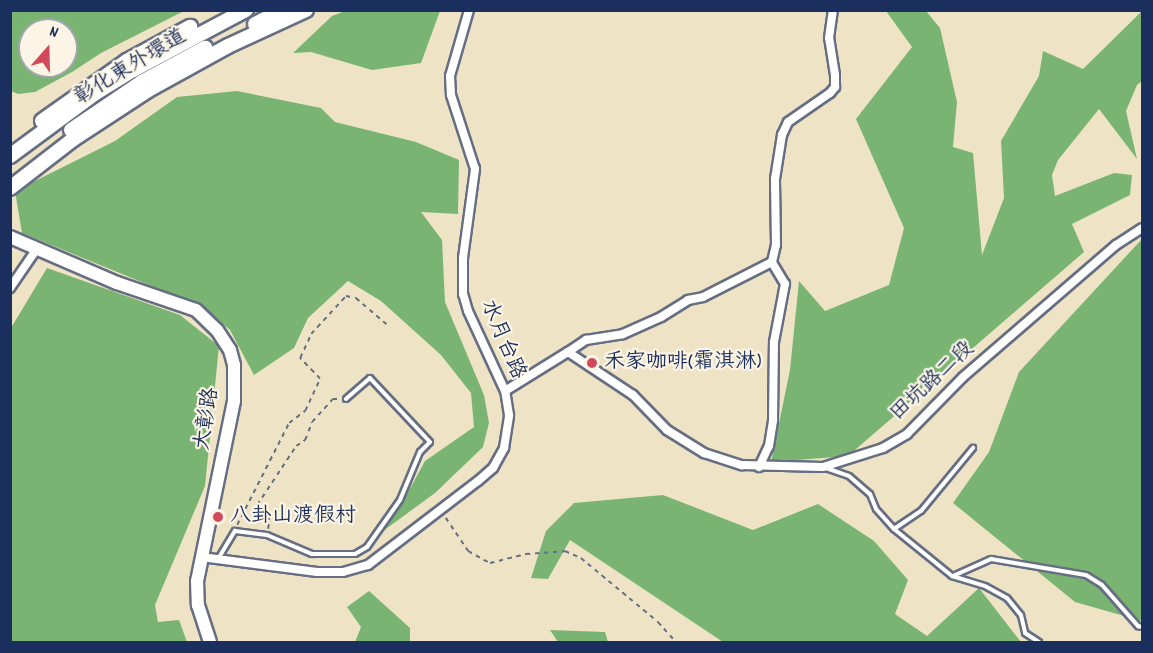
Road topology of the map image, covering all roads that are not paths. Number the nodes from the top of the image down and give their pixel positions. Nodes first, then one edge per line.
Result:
1 (225, 10) edge
2 (246, 10) edge
3 (283, 10) edge
4 (306, 10) edge
5 (469, 10) edge
6 (833, 10) edge
7 (212, 21) junction
8 (226, 42) junction
9 (54, 118) junction
10 (69, 136) junction
11 (10, 145) edge
12 (10, 156) edge
13 (10, 177) edge
14 (10, 188) edge
15 (1143, 228) edge
16 (10, 237) edge
17 (36, 250) junction
18 (772, 262) junction
19 (10, 288) edge
20 (568, 352) junction
21 (505, 391) junction
22 (346, 399) road end
23 (973, 448) dead end
24 (759, 467) junction
25 (823, 467) junction
26 (894, 529) junction
27 (201, 557) junction
28 (218, 560) junction
29 (952, 576) junction
30 (1143, 627) edge
31 (210, 642) edge
32 (1039, 642) edge

1 - 7 main road
2 - 7 main road, 彰化東外環道
3 - 8 main road, 彰化東外環道
4 - 8 main road
5 - 21 street, 水月台路
6 - 18 street
7 - 9 main road, 彰化東外環道
8 - 10 main road, 彰化東外環道
9 - 11 main road
9 - 12 main road, 彰化東外環道
10 - 13 main road, 彰化東外環道
10 - 14 main road
15 - 25 street, 田坑路二段
16 - 17 main road, 大彰路
17 - 19 street
17 - 27 main road, 大彰路
18 - 20 street
18 - 24 street
20 - 21 street
20 - 24 street, 田坑路二段
21 - 28 street, 水月台路
22 - 28 lane
23 - 26 lane
24 - 25 street, 田坑路二段
25 - 26 lane
26 - 29 lane
27 - 28 street, 水月台路
27 - 31 main road, 大彰路
29 - 30 lane
29 - 32 lane

